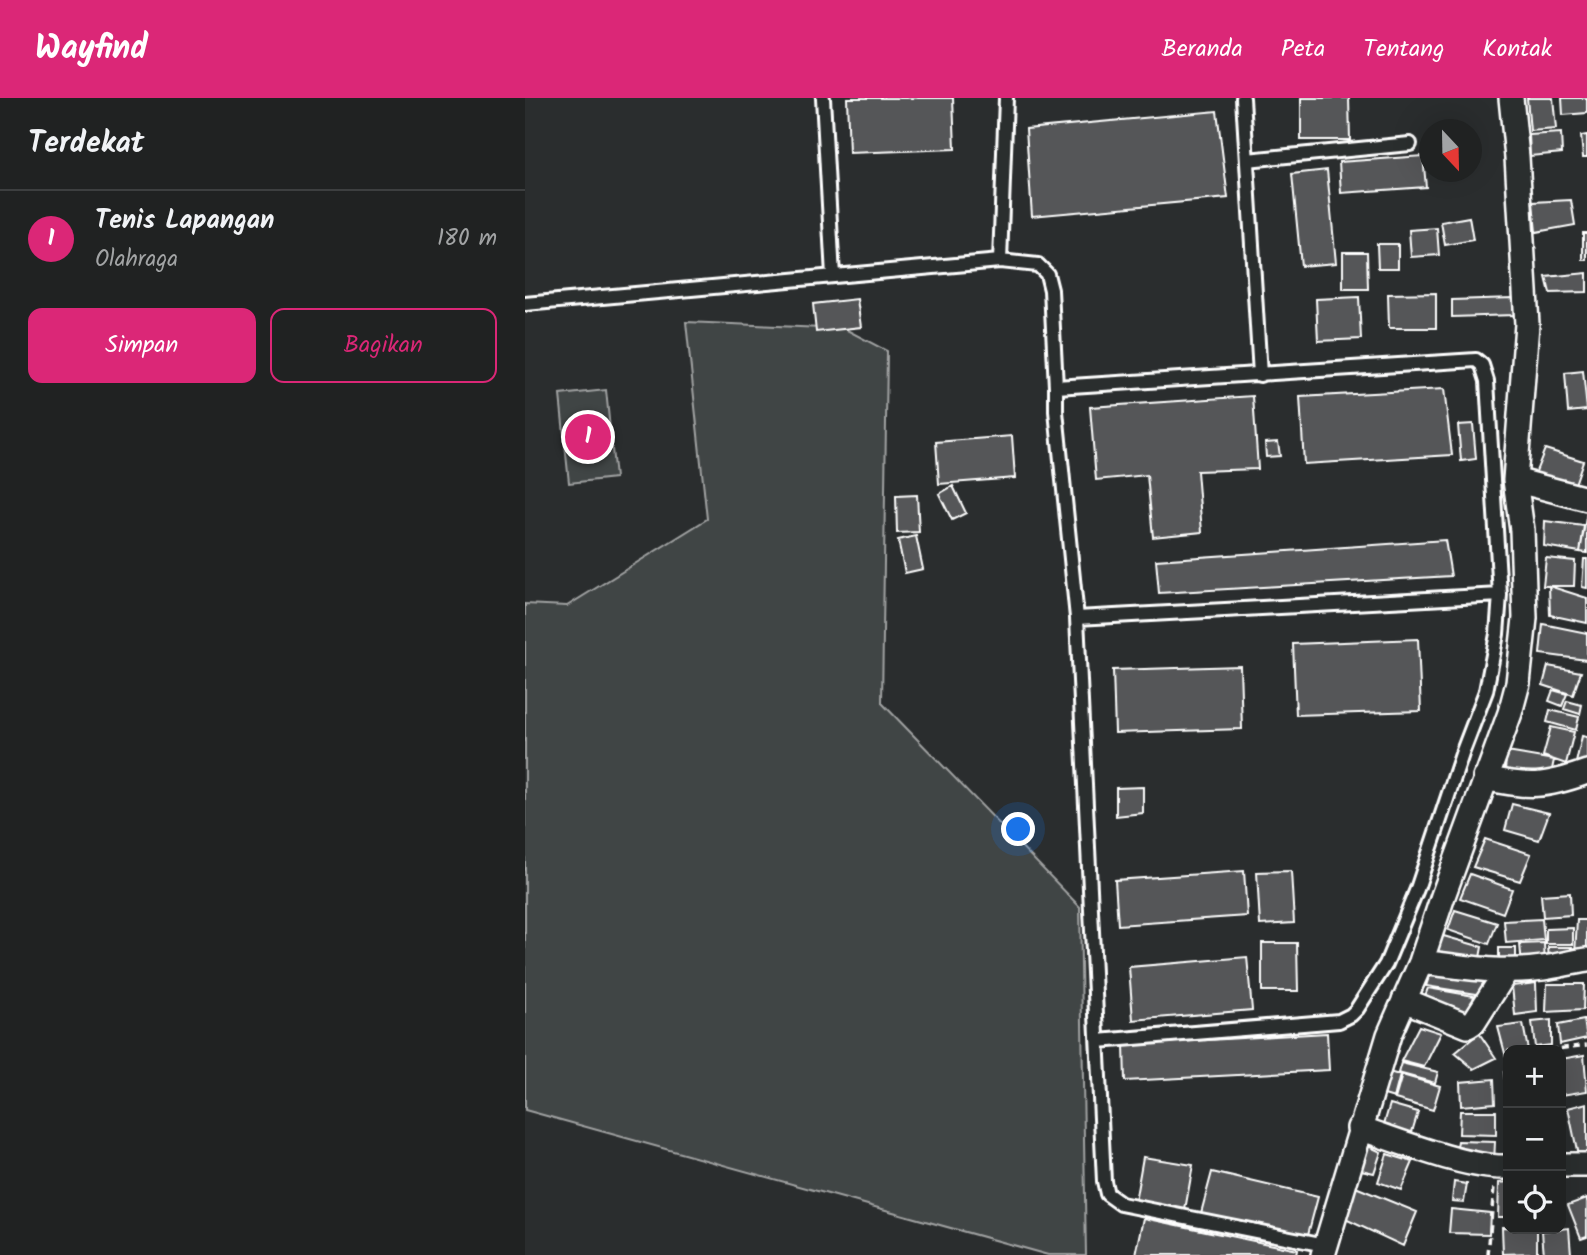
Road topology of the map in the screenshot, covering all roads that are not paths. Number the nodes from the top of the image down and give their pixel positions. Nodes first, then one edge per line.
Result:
1 (823, 98) edge
2 (1006, 98) edge
3 (1243, 98) edge
4 (1511, 98) edge
5 (1410, 144) dead end
6 (1247, 160) junction
7 (1000, 261) junction
8 (833, 276) junction
9 (525, 304) edge
10 (1260, 375) junction
11 (1056, 387) junction
12 (1515, 480) junction
13 (1587, 499) edge
14 (1500, 595) junction
15 (1077, 618) junction
16 (1587, 772) edge
17 (1485, 778) junction
18 (1587, 960) edge
19 (1421, 962) junction
20 (1507, 970) junction
21 (1404, 1000) junction
22 (1098, 1041) junction
23 (1359, 1128) junction
24 (1587, 1164) edge
25 (1566, 1165) edge
26 (1502, 1168) edge
27 (1321, 1247) edge

1 - 8 lane
2 - 7 lane
3 - 6 lane
4 - 12 street
5 - 6 lane
6 - 10 lane
7 - 8 lane
7 - 11 lane
8 - 9 lane
10 - 11 lane
10 - 14 lane
11 - 15 lane
12 - 13 street
12 - 17 street
14 - 15 lane
14 - 22 lane
15 - 22 lane
16 - 17 street
17 - 19 street
18 - 20 street
19 - 20 street
19 - 21 street
20 - 21 street
21 - 23 street
22 - 27 lane
23 - 26 street
23 - 27 street
24 - 25 street

